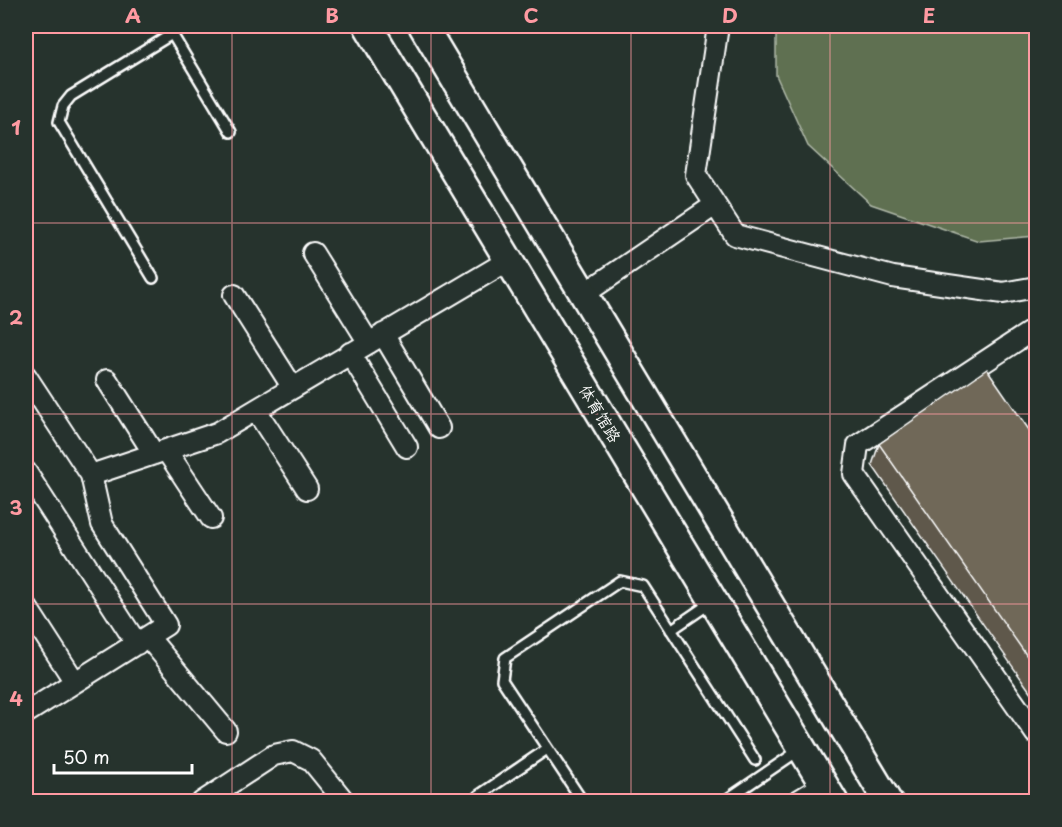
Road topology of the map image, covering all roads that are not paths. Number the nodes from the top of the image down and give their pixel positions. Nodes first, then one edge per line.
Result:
1 (368, 26) edge
2 (423, 26) edge
3 (718, 26) edge
4 (173, 30) edge
5 (231, 132) dead end
6 (715, 206) junction
7 (313, 253) dead end
8 (509, 260) junction
9 (153, 278) dead end
10 (1036, 287) edge
11 (584, 294) junction
12 (234, 295) dead end
13 (1036, 328) edge
14 (376, 339) junction
15 (351, 354) junction
16 (26, 376) edge
17 (107, 380) dead end
18 (293, 388) junction
19 (256, 410) junction
20 (439, 428) dead end
21 (407, 447) dead end
22 (160, 452) junction
23 (26, 472) edge
24 (91, 475) junction
25 (307, 489) dead end
26 (211, 518) dead end
27 (714, 601) junction
28 (26, 606) edge
29 (671, 630) junction
30 (142, 640) junction
31 (75, 682) junction
32 (26, 713) edge
33 (226, 731) dead end
34 (1036, 734) edge
35 (802, 748) junction
36 (547, 749) junction
37 (754, 760) dead end
38 (829, 793) edge
39 (202, 801) edge
40 (345, 801) edge
41 (477, 801) edge
42 (583, 801) edge
43 (723, 801) edge
44 (796, 801) edge
45 (888, 801) edge

1 - 8 main road, 体育馆路
2 - 11 main road
3 - 6 street
4 - 5 lane
4 - 9 lane
6 - 10 street
6 - 11 street
7 - 14 street
8 - 14 street
8 - 27 main road, 体育馆路
11 - 45 main road
12 - 18 street
13 - 34 street
14 - 15 street
14 - 20 street
15 - 18 street
15 - 21 street
16 - 24 street
17 - 22 street
18 - 19 street
19 - 22 street
19 - 25 street
22 - 24 street
22 - 26 street
23 - 30 street
24 - 30 street
27 - 29 lane
27 - 35 main road, 体育馆路
28 - 31 street
29 - 36 lane
29 - 37 lane
30 - 31 street
30 - 33 street
31 - 32 street
35 - 38 main road, 体育馆路
35 - 43 lane
36 - 41 lane
36 - 42 lane
38 - 44 street
39 - 40 street

